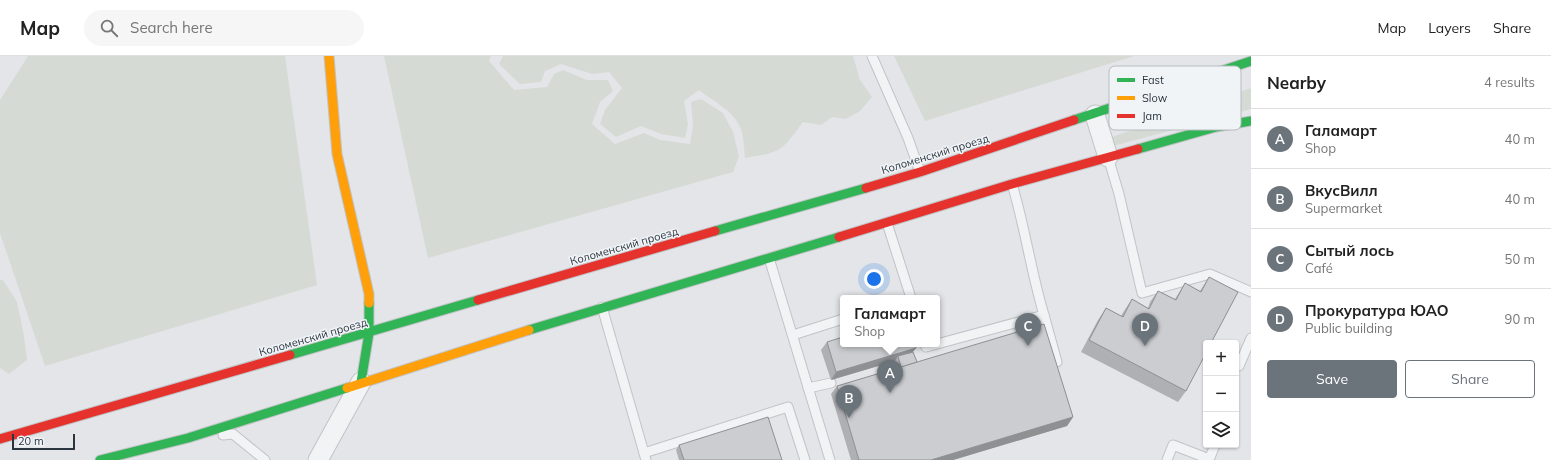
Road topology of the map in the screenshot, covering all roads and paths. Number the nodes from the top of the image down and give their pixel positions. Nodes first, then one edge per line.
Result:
1 (329, 56) edge
2 (872, 56) edge
3 (1251, 62) edge
4 (1239, 66) edge
5 (1109, 109) edge
6 (1095, 114) junction
7 (1251, 121) edge
8 (1241, 123) edge
9 (1205, 130) edge
10 (1108, 157) junction
11 (920, 172) junction
12 (1012, 184) junction
13 (887, 223) junction
14 (769, 257) junction
15 (1251, 292) edge
16 (910, 295) edge
17 (602, 307) junction
18 (1044, 315) junction
19 (840, 320) edge
20 (369, 333) junction
21 (793, 335) junction
22 (1251, 338) edge
23 (940, 343) edge
24 (1057, 362) edge
25 (1239, 366) dead end
26 (361, 382) junction
27 (831, 384) dead end
28 (808, 388) junction
29 (188, 438) junction
30 (0, 439) edge
31 (1214, 448) edge
32 (645, 456) edge
33 (100, 460) edge
34 (264, 460) edge
35 (318, 460) edge
36 (805, 460) edge
37 (830, 460) edge
38 (1167, 460) edge
39 (1209, 460) edge

1 - 20 main road
2 - 11 lane
3 - 4 main road, Коломенский проезд
5 - 6 main road, Коломенский проезд
6 - 10 street
6 - 11 main road, Коломенский проезд
7 - 8 main road
9 - 10 main road
10 - 12 main road
10 - 15 lane
11 - 20 main road, Коломенский проезд
12 - 13 main road
12 - 18 lane
13 - 14 main road
13 - 16 lane
14 - 17 main road
14 - 21 lane
17 - 26 main road
17 - 32 lane
18 - 23 lane
18 - 24 lane
19 - 21 lane
20 - 26 main road
20 - 30 main road, Коломенский проезд
21 - 28 lane
22 - 25 lane
26 - 29 main road
26 - 35 street
27 - 28 lane
28 - 37 lane
29 - 33 main road
29 - 34 lane
31 - 39 lane
32 - 36 lane
38 - 39 lane

